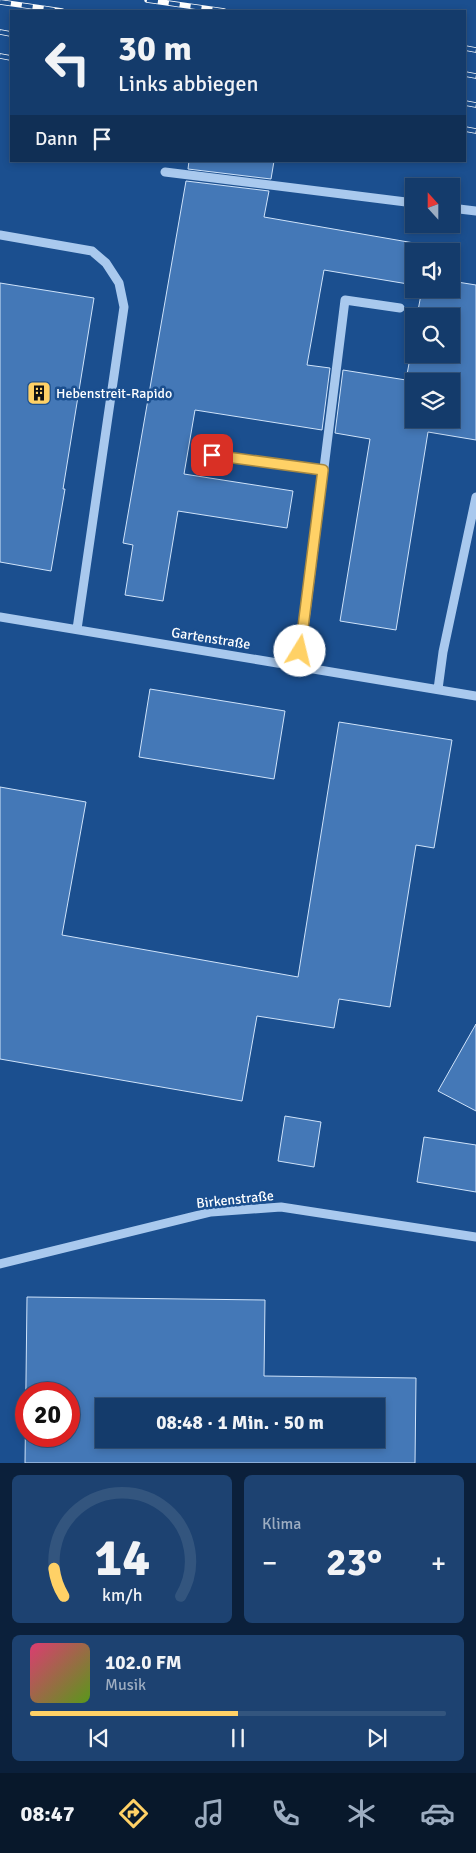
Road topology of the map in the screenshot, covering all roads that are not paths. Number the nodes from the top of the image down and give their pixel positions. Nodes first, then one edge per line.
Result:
1 (165, 172) dead end
2 (405, 202) edge
3 (460, 209) edge
4 (476, 211) edge
5 (0, 235) edge
6 (400, 308) dead end
7 (212, 455) dead end
8 (323, 470) junction
9 (476, 497) edge
10 (0, 617) edge
11 (77, 630) junction
12 (298, 666) junction
13 (438, 689) junction
14 (476, 696) edge
15 (476, 1237) edge
16 (0, 1264) edge

1 - 2 street
3 - 4 street
5 - 11 street
6 - 8 street
7 - 8 street
8 - 12 street
9 - 13 street
10 - 11 street, Gartenstraße
11 - 12 street, Gartenstraße
12 - 13 street, Gartenstraße
13 - 14 street, Gartenstraße
15 - 16 street, Birkenstraße

